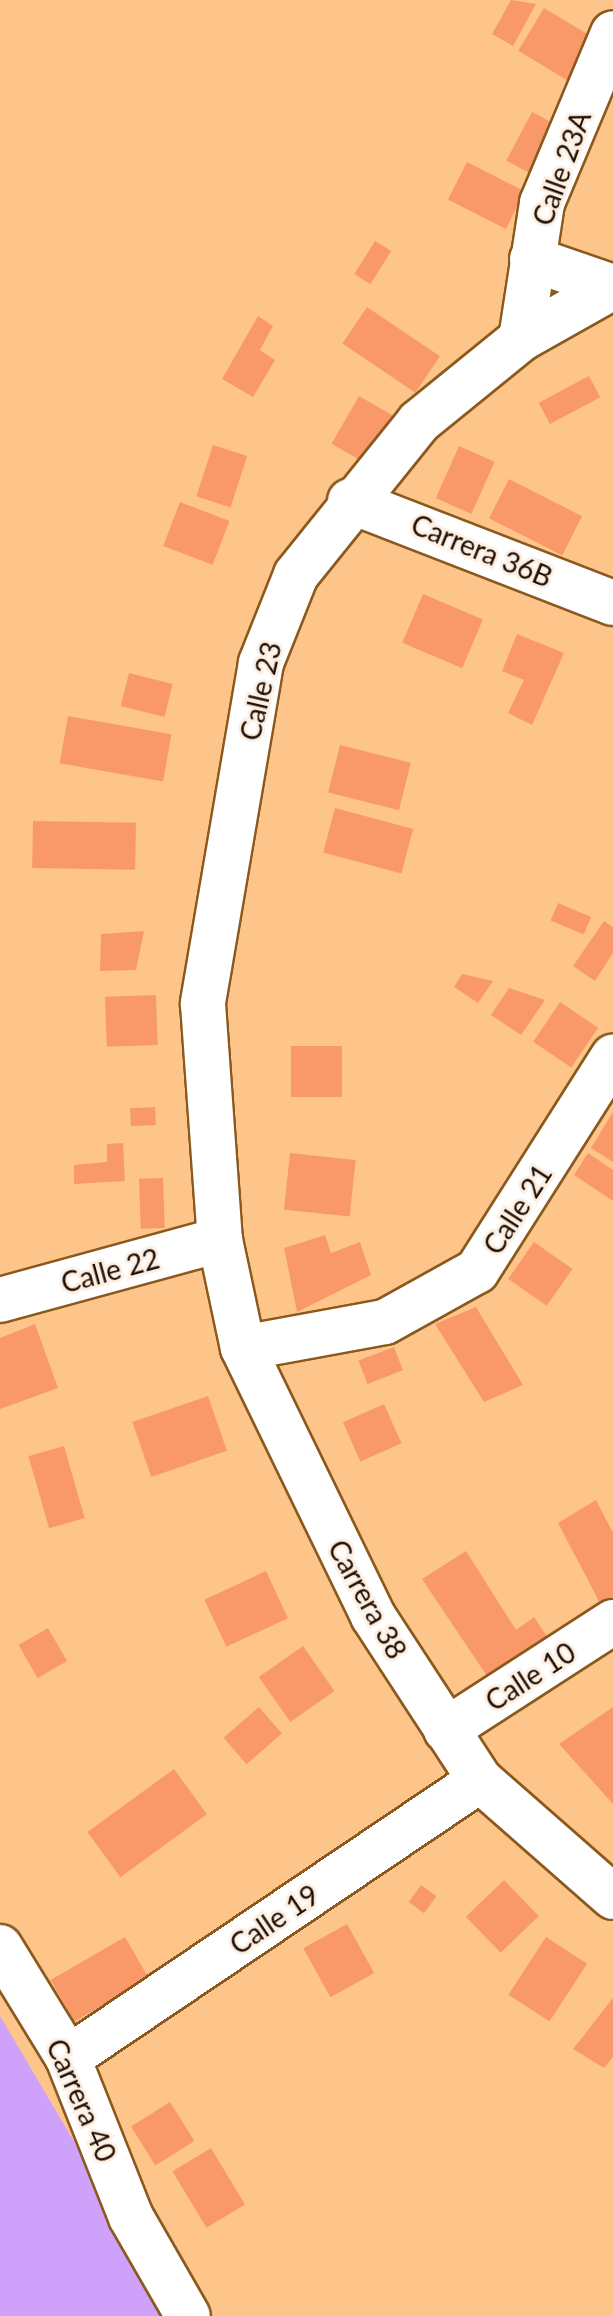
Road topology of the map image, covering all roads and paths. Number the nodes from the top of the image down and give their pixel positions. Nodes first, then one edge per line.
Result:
1 (613, 33) edge
2 (532, 259) junction
3 (613, 287) edge
4 (521, 339) junction
5 (350, 501) junction
6 (613, 603) edge
7 (613, 1057) edge
8 (220, 1240) junction
9 (0, 1300) edge
10 (243, 1348) junction
11 (613, 1622) edge
12 (446, 1730) junction
13 (480, 1780) junction
14 (613, 1897) edge
15 (0, 1947) edge
16 (68, 2058) junction
17 (188, 2316) edge

1 - 2 street, Calle 23A
2 - 3 street, Calle 23A
2 - 4 street, Calle 23A
3 - 4 street, Calle 23
4 - 5 street, Calle 23
5 - 6 street, Carrera 36B
5 - 8 street, Calle 23
7 - 10 street, Calle 21
8 - 9 street, Calle 22
8 - 10 street, Carrera 38
10 - 12 street, Carrera 38
11 - 12 street, Calle 10
12 - 13 street, Carrera 38
13 - 14 street, Carrera 38
13 - 16 street, Calle 19
15 - 16 street, Carrera 40
16 - 17 street, Carrera 40

